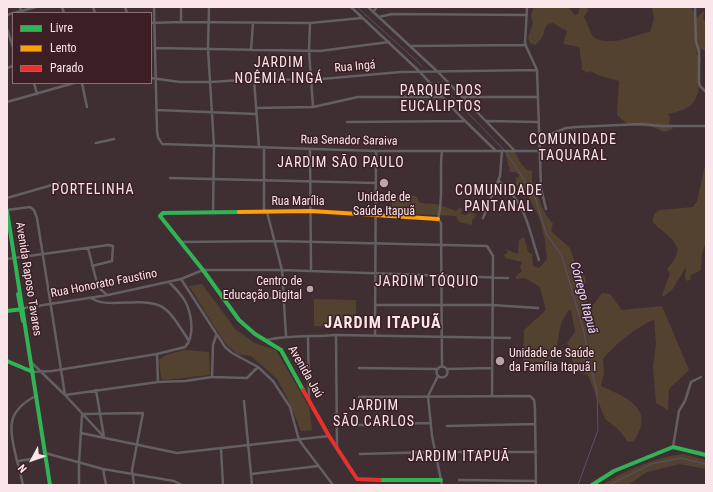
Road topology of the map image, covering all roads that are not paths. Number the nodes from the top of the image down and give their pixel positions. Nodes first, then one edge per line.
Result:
1 (20, 7) edge
2 (36, 7) edge
3 (154, 7) edge
4 (181, 7) edge
5 (209, 7) edge
6 (351, 7) edge
7 (368, 7) edge
8 (377, 7) edge
9 (527, 7) edge
10 (695, 7) edge
11 (32, 8) junction
12 (21, 11) junction
13 (18, 12) edge
14 (33, 12) edge
15 (374, 12) junction
16 (526, 15) junction
17 (379, 17) junction
18 (362, 18) junction
19 (155, 22) junction
20 (182, 22) junction
21 (253, 22) junction
22 (209, 23) junction
23 (310, 23) junction
24 (152, 24) edge
25 (7, 29) edge
26 (389, 42) junction
27 (12, 44) edge
28 (526, 45) junction
29 (411, 46) junction
30 (155, 48) junction
31 (208, 49) junction
32 (251, 50) junction
33 (309, 51) junction
34 (536, 70) junction
35 (436, 71) junction
36 (420, 72) junction
37 (152, 78) edge
38 (254, 79) junction
39 (156, 80) junction
40 (310, 80) junction
41 (211, 82) junction
42 (34, 84) edge
43 (71, 84) edge
44 (82, 84) edge
45 (706, 92) edge
46 (36, 94) junction
47 (444, 97) junction
48 (462, 97) junction
49 (537, 97) junction
50 (7, 102) edge
51 (87, 107) dead end
52 (313, 107) junction
53 (256, 108) junction
54 (157, 110) junction
55 (212, 112) junction
56 (256, 114) junction
57 (465, 121) junction
58 (487, 121) junction
59 (347, 122) dead end
60 (538, 122) junction
61 (706, 126) edge
62 (114, 139) dead end
63 (539, 139) junction
64 (96, 144) dead end
65 (214, 146) junction
66 (259, 146) junction
67 (264, 147) junction
68 (310, 149) junction
69 (376, 151) junction
70 (442, 151) junction
71 (496, 151) junction
72 (502, 151) junction
73 (539, 151) junction
74 (515, 152) junction
75 (170, 178) dead end
76 (214, 179) junction
77 (264, 180) junction
78 (499, 181) junction
79 (311, 182) junction
80 (59, 183) dead end
81 (376, 183) junction
82 (7, 198) edge
83 (546, 209) dead end
84 (7, 210) edge
85 (311, 211) junction
86 (213, 212) junction
87 (267, 212) junction
88 (376, 214) junction
89 (160, 216) joint
90 (483, 218) dead end
91 (438, 219) junction
92 (274, 241) junction
93 (180, 242) junction
94 (310, 243) junction
95 (375, 244) junction
96 (441, 244) junction
97 (88, 248) junction
98 (43, 253) junction
99 (14, 258) junction
100 (7, 259) edge
101 (540, 260) dead end
102 (92, 266) junction
103 (203, 270) junction
104 (282, 270) junction
105 (311, 272) junction
106 (375, 274) junction
107 (442, 275) junction
108 (492, 276) junction
109 (508, 278) dead end
110 (181, 279) junction
111 (169, 281) junction
112 (108, 295) junction
113 (91, 298) junction
114 (284, 298) junction
115 (224, 299) junction
116 (50, 304) junction
117 (375, 305) junction
118 (441, 305) junction
119 (492, 305) junction
120 (538, 308) dead end
121 (22, 309) junction
122 (7, 311) edge
123 (216, 335) junction
124 (336, 335) junction
125 (375, 335) junction
126 (286, 336) junction
127 (441, 336) junction
128 (308, 337) junction
129 (491, 337) junction
130 (510, 338) dead end
131 (267, 340) junction
132 (189, 341) junction
133 (29, 351) junction
134 (157, 354) junction
135 (7, 361) edge
136 (32, 363) junction
137 (258, 367) junction
138 (442, 367) junction
139 (359, 368) dead end
140 (491, 368) junction
141 (438, 369) junction
142 (447, 369) junction
143 (61, 370) junction
144 (32, 371) junction
145 (43, 373) junction
146 (438, 376) junction
147 (212, 377) junction
148 (701, 377) dead end
149 (158, 382) junction
150 (96, 390) junction
151 (65, 395) junction
152 (36, 396) junction
153 (428, 396) junction
154 (492, 396) junction
155 (359, 397) dead end
156 (309, 398) junction
157 (244, 401) dead end
158 (82, 414) junction
159 (100, 414) junction
160 (430, 423) junction
161 (535, 424) junction
162 (359, 425) dead end
163 (447, 426) dead end
164 (81, 433) junction
165 (329, 436) junction
166 (104, 437) junction
167 (299, 440) junction
168 (136, 444) junction
169 (249, 446) junction
170 (337, 447) junction
171 (673, 447) junction
172 (221, 448) junction
173 (435, 452) junction
174 (453, 452) dead end
175 (536, 452) junction
176 (360, 454) dead end
177 (46, 455) junction
178 (706, 455) edge
179 (18, 461) junction
180 (78, 463) junction
181 (318, 466) junction
182 (103, 469) junction
183 (251, 474) junction
184 (131, 475) junction
185 (459, 480) dead end
186 (536, 481) junction
187 (442, 483) edge
188 (23, 485) edge
189 (50, 485) edge
190 (79, 485) edge
191 (106, 485) edge
192 (134, 485) edge
193 (182, 485) edge
194 (223, 485) edge
195 (252, 485) edge
196 (333, 485) edge
197 (536, 485) edge
198 (592, 485) edge

1 - 12 street
2 - 11 street
3 - 19 street
4 - 20 street
5 - 22 street
6 - 18 street
7 - 15 street
8 - 15 street
9 - 16 street
10 - 45 street
11 - 12 street
11 - 14 street
12 - 13 street
15 - 17 street
16 - 17 street
16 - 28 street
17 - 29 street
18 - 23 street
18 - 26 street
19 - 20 street
19 - 24 street
19 - 30 street
20 - 22 street
21 - 22 street
21 - 23 street
21 - 32 street
22 - 31 street
23 - 33 street
25 - 27 street
26 - 33 street
26 - 36 street
28 - 29 street
28 - 34 street
29 - 35 street
30 - 31 street
30 - 39 street
31 - 32 street
31 - 41 street
32 - 33 street
33 - 40 street
34 - 35 street, Rua Ingá
34 - 49 street
35 - 36 street, Rua Ingá
35 - 48 street
36 - 40 street, Rua Ingá
36 - 47 street
37 - 39 street, Rua Ingá
38 - 40 street, Rua Ingá
38 - 41 street, Rua Ingá
38 - 53 street
39 - 41 street, Rua Ingá
39 - 54 street
40 - 52 street
41 - 55 street
42 - 46 street
43 - 46 street
44 - 51 street
46 - 50 street
47 - 52 street
47 - 57 street
48 - 49 street
48 - 58 street
49 - 60 street
52 - 53 street
53 - 56 street
54 - 55 street
54 - 65 street, Rua Senador Saraiva
55 - 56 street
55 - 65 street
56 - 66 street
57 - 59 street
57 - 71 street
58 - 60 street
58 - 74 street
60 - 63 street
61 - 63 street
62 - 64 street
63 - 73 street
65 - 66 street, Rua Senador Saraiva
65 - 76 street
66 - 67 street, Rua Senador Saraiva
67 - 68 street, Rua Senador Saraiva
67 - 77 street
68 - 69 street, Rua Senador Saraiva
68 - 79 street
69 - 70 street, Rua Senador Saraiva
69 - 81 street
70 - 71 street, Rua Senador Saraiva
70 - 91 street
71 - 72 street, Rua Senador Saraiva
72 - 74 street, Rua Senador Saraiva
72 - 78 street
73 - 74 street, Rua Senador Saraiva
73 - 83 street
75 - 76 street
76 - 77 street
76 - 86 street
77 - 79 street
77 - 87 street
78 - 90 street
78 - 101 street
79 - 81 street
79 - 85 street
80 - 82 street
81 - 88 street
84 - 98 street
84 - 99 street, Avenida Raposo Tavares
85 - 87 street, Rua Marília
85 - 88 street, Rua Marília
85 - 94 street
86 - 87 street, Rua Marília
86 - 89 street, Rua Marília
87 - 92 street
88 - 91 street, Rua Marília
88 - 95 street
89 - 93 street, Avenida Jaú
91 - 96 street
92 - 93 street
92 - 94 street
92 - 104 street
93 - 103 street, Avenida Jaú
94 - 95 street
94 - 105 street
95 - 96 street
95 - 106 street
96 - 107 street
96 - 108 street
97 - 98 street
97 - 102 street
97 - 102 street
98 - 99 street
98 - 116 street
99 - 100 street
99 - 121 street, Avenida Raposo Tavares
102 - 112 street
103 - 104 street
103 - 110 street, Rua Honorato Faustino
103 - 115 street, Avenida Jaú
104 - 105 street
104 - 114 street
105 - 106 street
106 - 107 street
106 - 117 street
107 - 108 street
107 - 118 street
108 - 109 street
108 - 119 street
110 - 111 street, Rua Honorato Faustino
110 - 123 street
111 - 112 street, Rua Honorato Faustino
111 - 132 street
112 - 113 street, Rua Honorato Faustino
113 - 116 street, Rua Honorato Faustino
113 - 132 street
114 - 115 street
114 - 126 street
115 - 131 street, Avenida Jaú
116 - 121 street, Rua Honorato Faustino
116 - 143 street
117 - 118 street
117 - 125 street
118 - 119 street
118 - 127 street
119 - 120 street
119 - 129 street
121 - 122 street, Rua Honorato Faustino
121 - 133 street, Avenida Raposo Tavares
123 - 137 street
123 - 147 street
124 - 125 street
124 - 128 street
124 - 170 street
125 - 127 street
126 - 128 street
126 - 131 street
127 - 129 street
127 - 138 street
128 - 156 street
129 - 130 street
129 - 140 street
131 - 156 street, Avenida Jaú
132 - 134 street
133 - 136 street, Avenida Raposo Tavares
133 - 144 street, Avenida Raposo Tavares
134 - 143 street
134 - 149 street
135 - 144 street
136 - 144 street, Avenida Raposo Tavares
136 - 145 street
137 - 147 street
137 - 167 street
138 - 141 street
138 - 142 street
139 - 141 street
140 - 142 street
140 - 154 street
141 - 146 street
142 - 146 street
143 - 145 street
143 - 151 street
144 - 145 street
144 - 152 street, Avenida Raposo Tavares
145 - 151 street
146 - 153 street
147 - 149 street
148 - 171 street
149 - 150 street
150 - 151 street
150 - 159 street
151 - 158 street
152 - 177 street, Avenida Raposo Tavares
152 - 179 street
153 - 154 street
153 - 155 street
153 - 160 street
154 - 161 street
156 - 165 street, Avenida Jaú
157 - 169 street
158 - 159 street
158 - 164 street
158 - 166 street
159 - 166 street
159 - 168 street
160 - 162 street
160 - 173 street
161 - 163 street
161 - 175 street
164 - 166 street
164 - 180 street
165 - 167 street
165 - 170 street, Avenida Jaú
166 - 168 street
167 - 169 street
167 - 181 street
168 - 172 street
168 - 184 street
169 - 172 street
169 - 183 street
170 - 187 street, Avenida Jaú
171 - 178 street
171 - 198 street
172 - 194 street
173 - 176 street
173 - 187 street
174 - 175 street
175 - 186 street
177 - 179 street
177 - 180 street
177 - 189 street, Avenida Raposo Tavares
179 - 188 street
180 - 182 street
180 - 190 street
181 - 183 street
181 - 196 street
182 - 184 street
182 - 191 street
183 - 195 street
184 - 192 street
184 - 193 street
185 - 186 street
186 - 197 street

